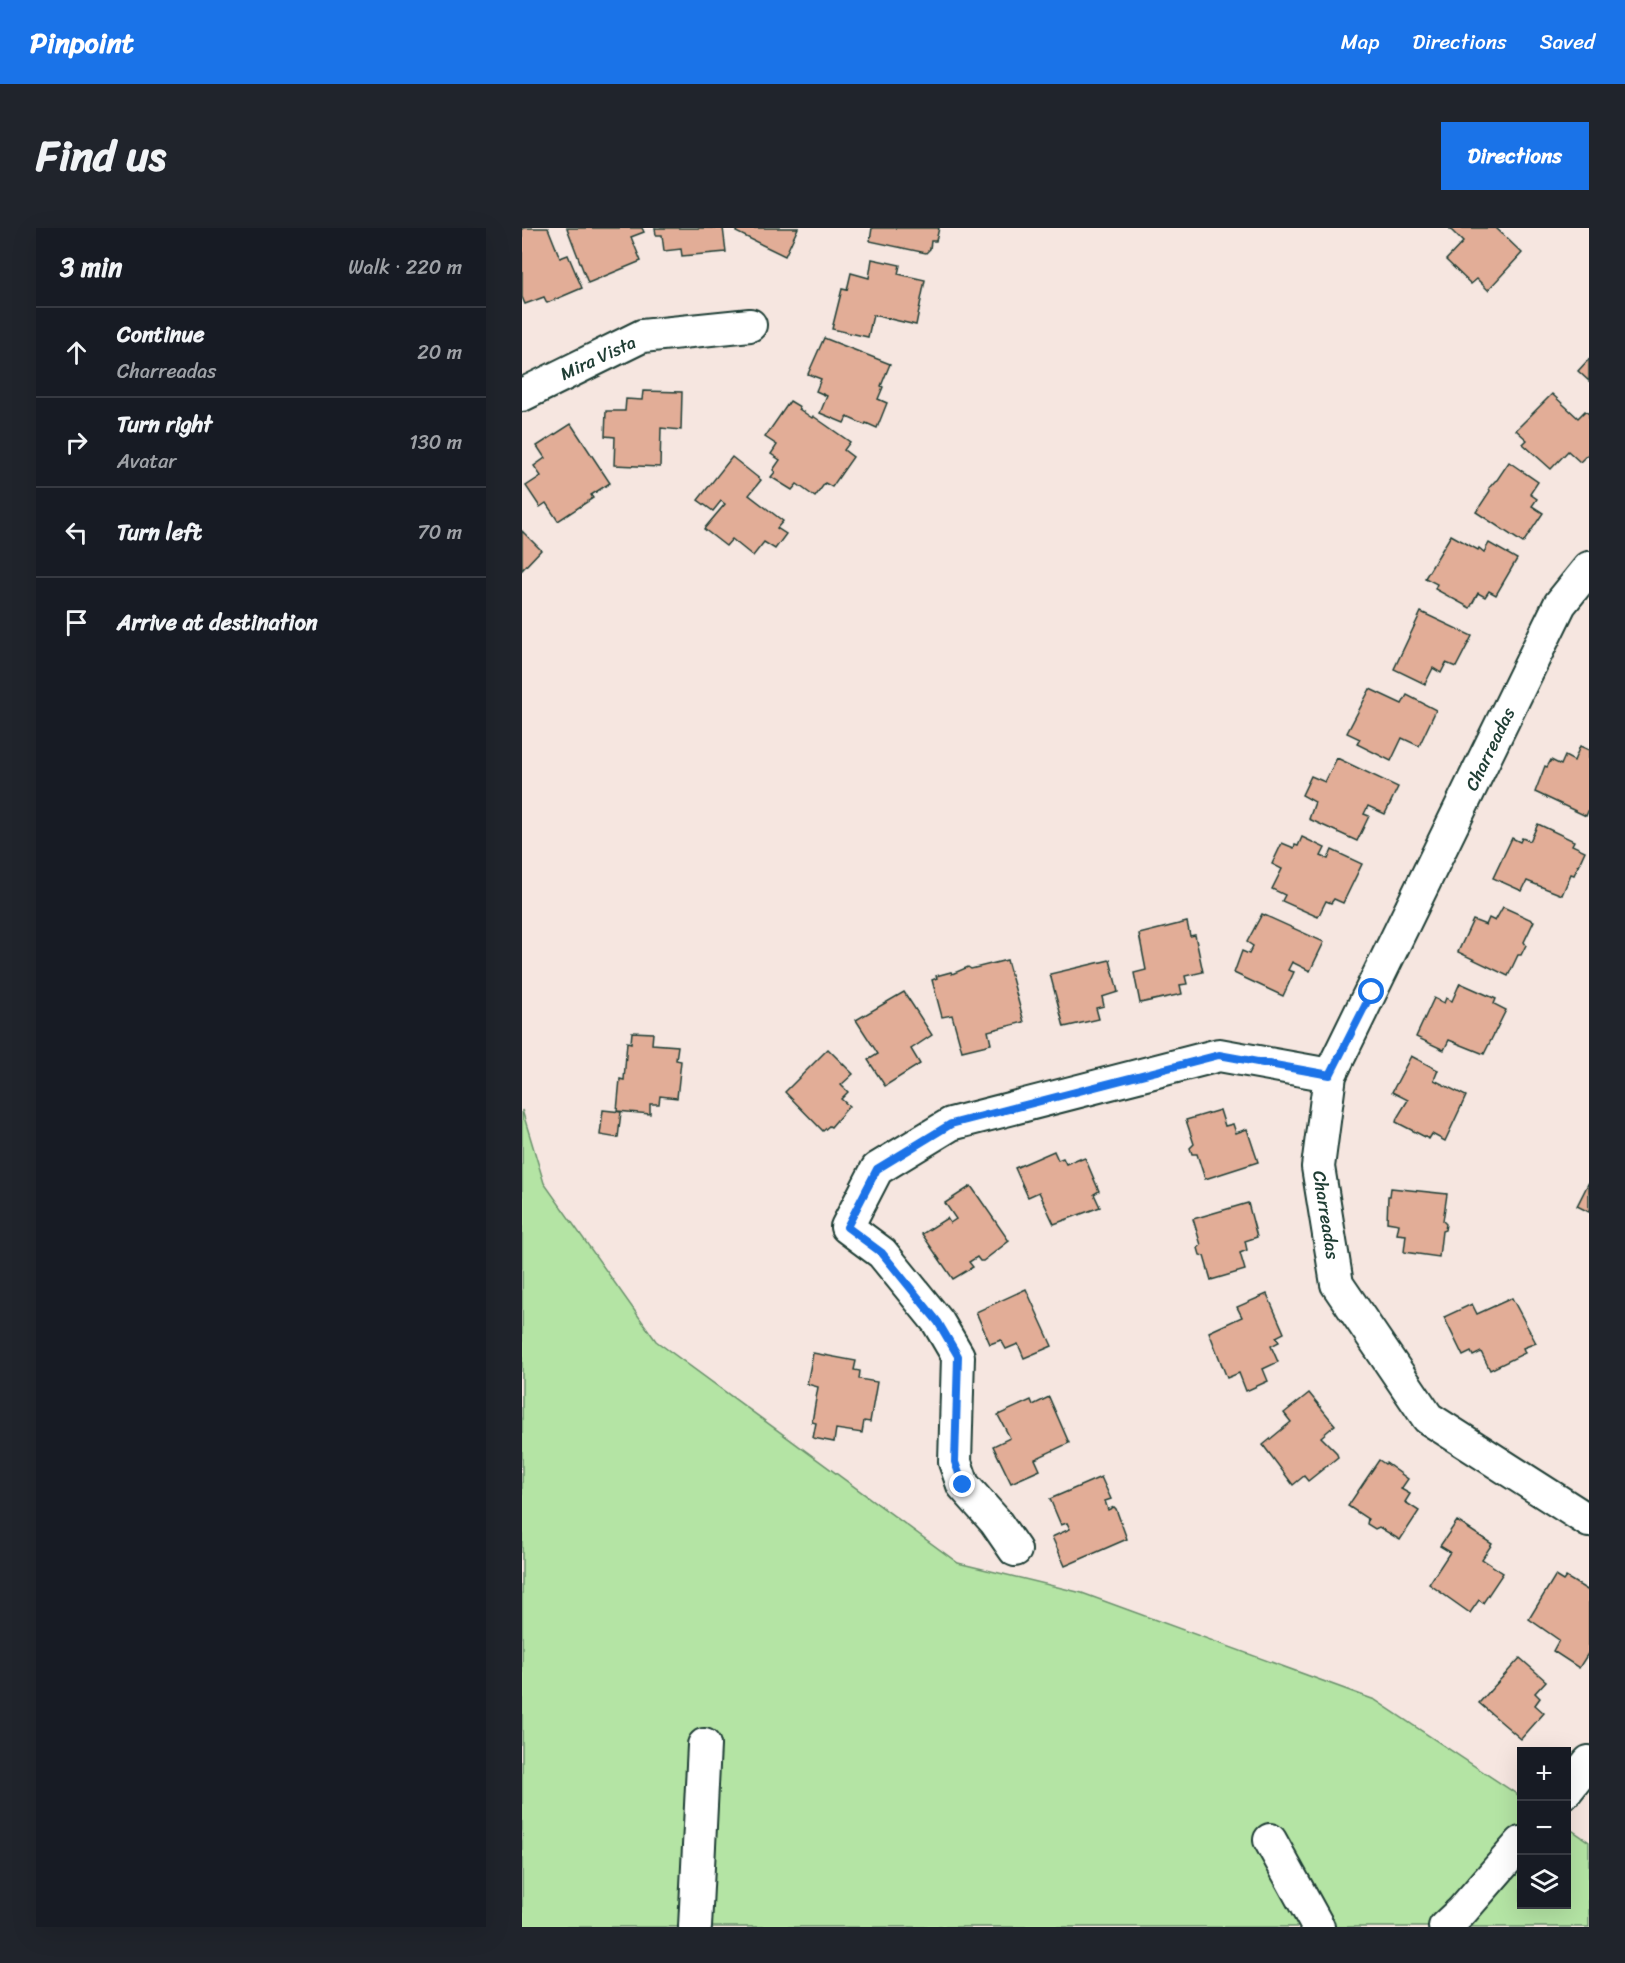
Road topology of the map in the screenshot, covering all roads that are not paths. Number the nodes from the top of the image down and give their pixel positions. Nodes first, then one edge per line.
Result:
1 (750, 325) dead end
2 (522, 395) edge
3 (1589, 568) edge
4 (1330, 1075) junction
5 (1589, 1521) edge
6 (1015, 1550) dead end
7 (704, 1745) dead end
8 (1589, 1762) edge
9 (1571, 1785) edge
10 (1270, 1840) dead end
11 (1517, 1848) edge
12 (1458, 1922) edge
13 (695, 1927) edge
14 (1318, 1927) edge

1 - 2 street, Mira Vista
3 - 4 street, Charreadas
4 - 5 street, Charreadas
4 - 6 street
7 - 13 street
8 - 9 street
10 - 14 street
11 - 12 street

